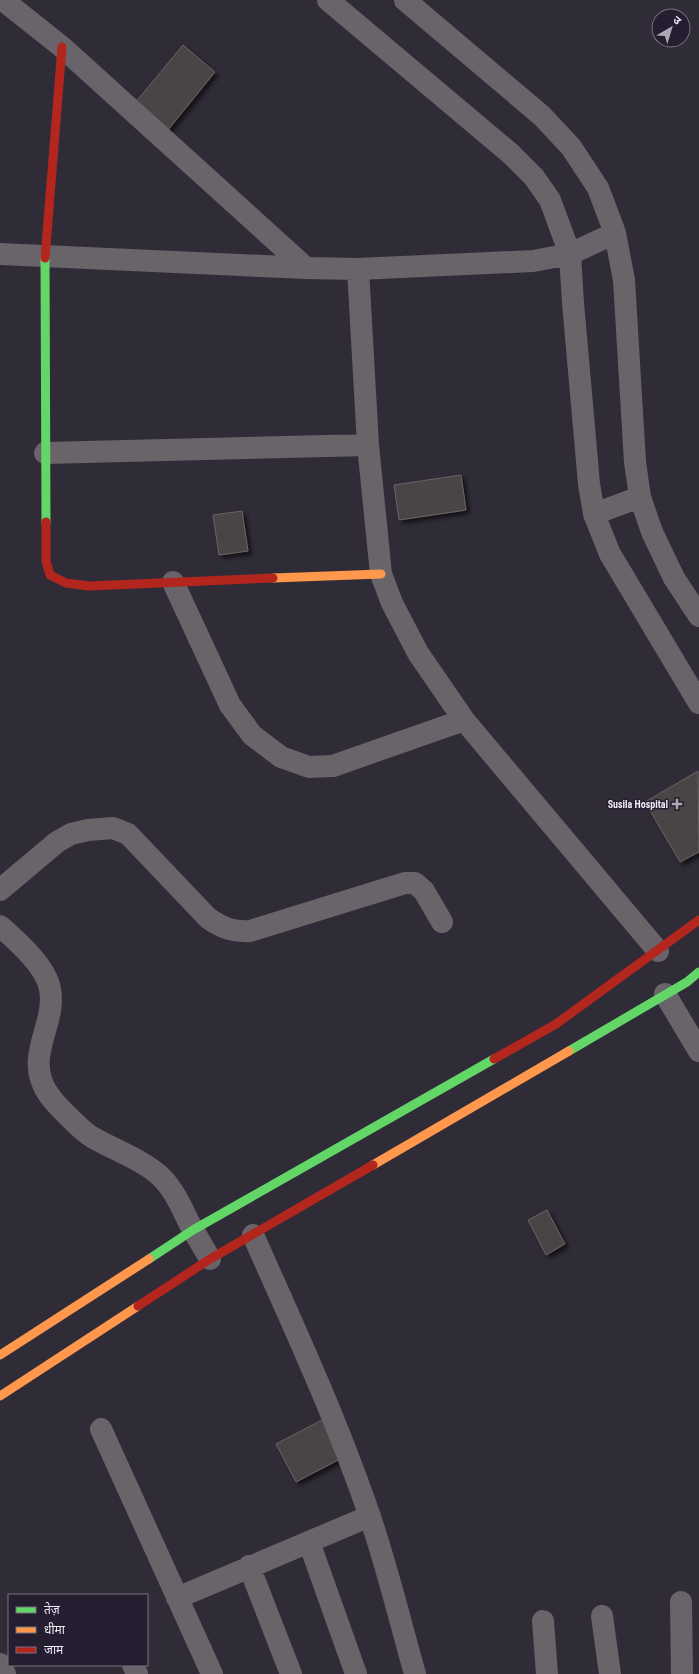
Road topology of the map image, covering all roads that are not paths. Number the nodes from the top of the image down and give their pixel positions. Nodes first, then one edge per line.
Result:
1 (3, 0) edge
2 (328, 0) edge
3 (405, 0) edge
4 (62, 47) junction
5 (615, 233) junction
6 (0, 254) edge
7 (570, 254) junction
8 (45, 256) junction
9 (306, 268) junction
10 (358, 269) junction
11 (368, 444) junction
12 (45, 453) junction
13 (640, 497) junction
14 (594, 514) junction
15 (381, 574) junction
16 (173, 582) junction
17 (699, 616) edge
18 (699, 703) edge
19 (464, 720) junction
20 (0, 890) edge
21 (699, 920) edge
22 (442, 922) dead end
23 (0, 926) edge
24 (658, 951) junction
25 (699, 972) edge
26 (666, 994) junction
27 (699, 1051) edge
28 (193, 1230) junction
29 (253, 1235) junction
30 (210, 1259) junction
31 (0, 1355) edge
32 (0, 1396) edge
33 (101, 1429) dead end
34 (370, 1516) junction
35 (309, 1542) junction
36 (249, 1566) junction
37 (177, 1598) junction
38 (681, 1602) dead end
39 (602, 1616) dead end
40 (544, 1621) dead end
41 (0, 1664) edge
42 (5, 1674) edge
43 (212, 1674) edge
44 (291, 1674) edge
45 (356, 1674) edge
46 (415, 1674) edge
47 (548, 1674) edge
48 (610, 1674) edge
49 (682, 1674) edge

1 - 4 street
2 - 7 street
3 - 5 street
4 - 8 main road
4 - 9 street
5 - 7 street
5 - 13 street
6 - 8 street
7 - 10 street
7 - 14 street
8 - 9 street
8 - 12 main road
9 - 10 street
10 - 11 street
11 - 12 street
11 - 15 street
12 - 16 main road
13 - 14 street
13 - 17 street
14 - 18 street
15 - 16 main road
15 - 19 street
16 - 19 street
19 - 24 street
20 - 22 street
21 - 24 main road
23 - 28 street
24 - 28 main road
25 - 26 main road
26 - 27 street
26 - 29 main road
28 - 30 street
28 - 31 main road
29 - 30 main road
29 - 34 street
30 - 32 main road
33 - 37 street
34 - 35 street
34 - 46 street
35 - 36 street
35 - 45 street
36 - 37 street
36 - 44 street
37 - 43 street
38 - 49 street
39 - 48 street
40 - 47 street
41 - 42 street

